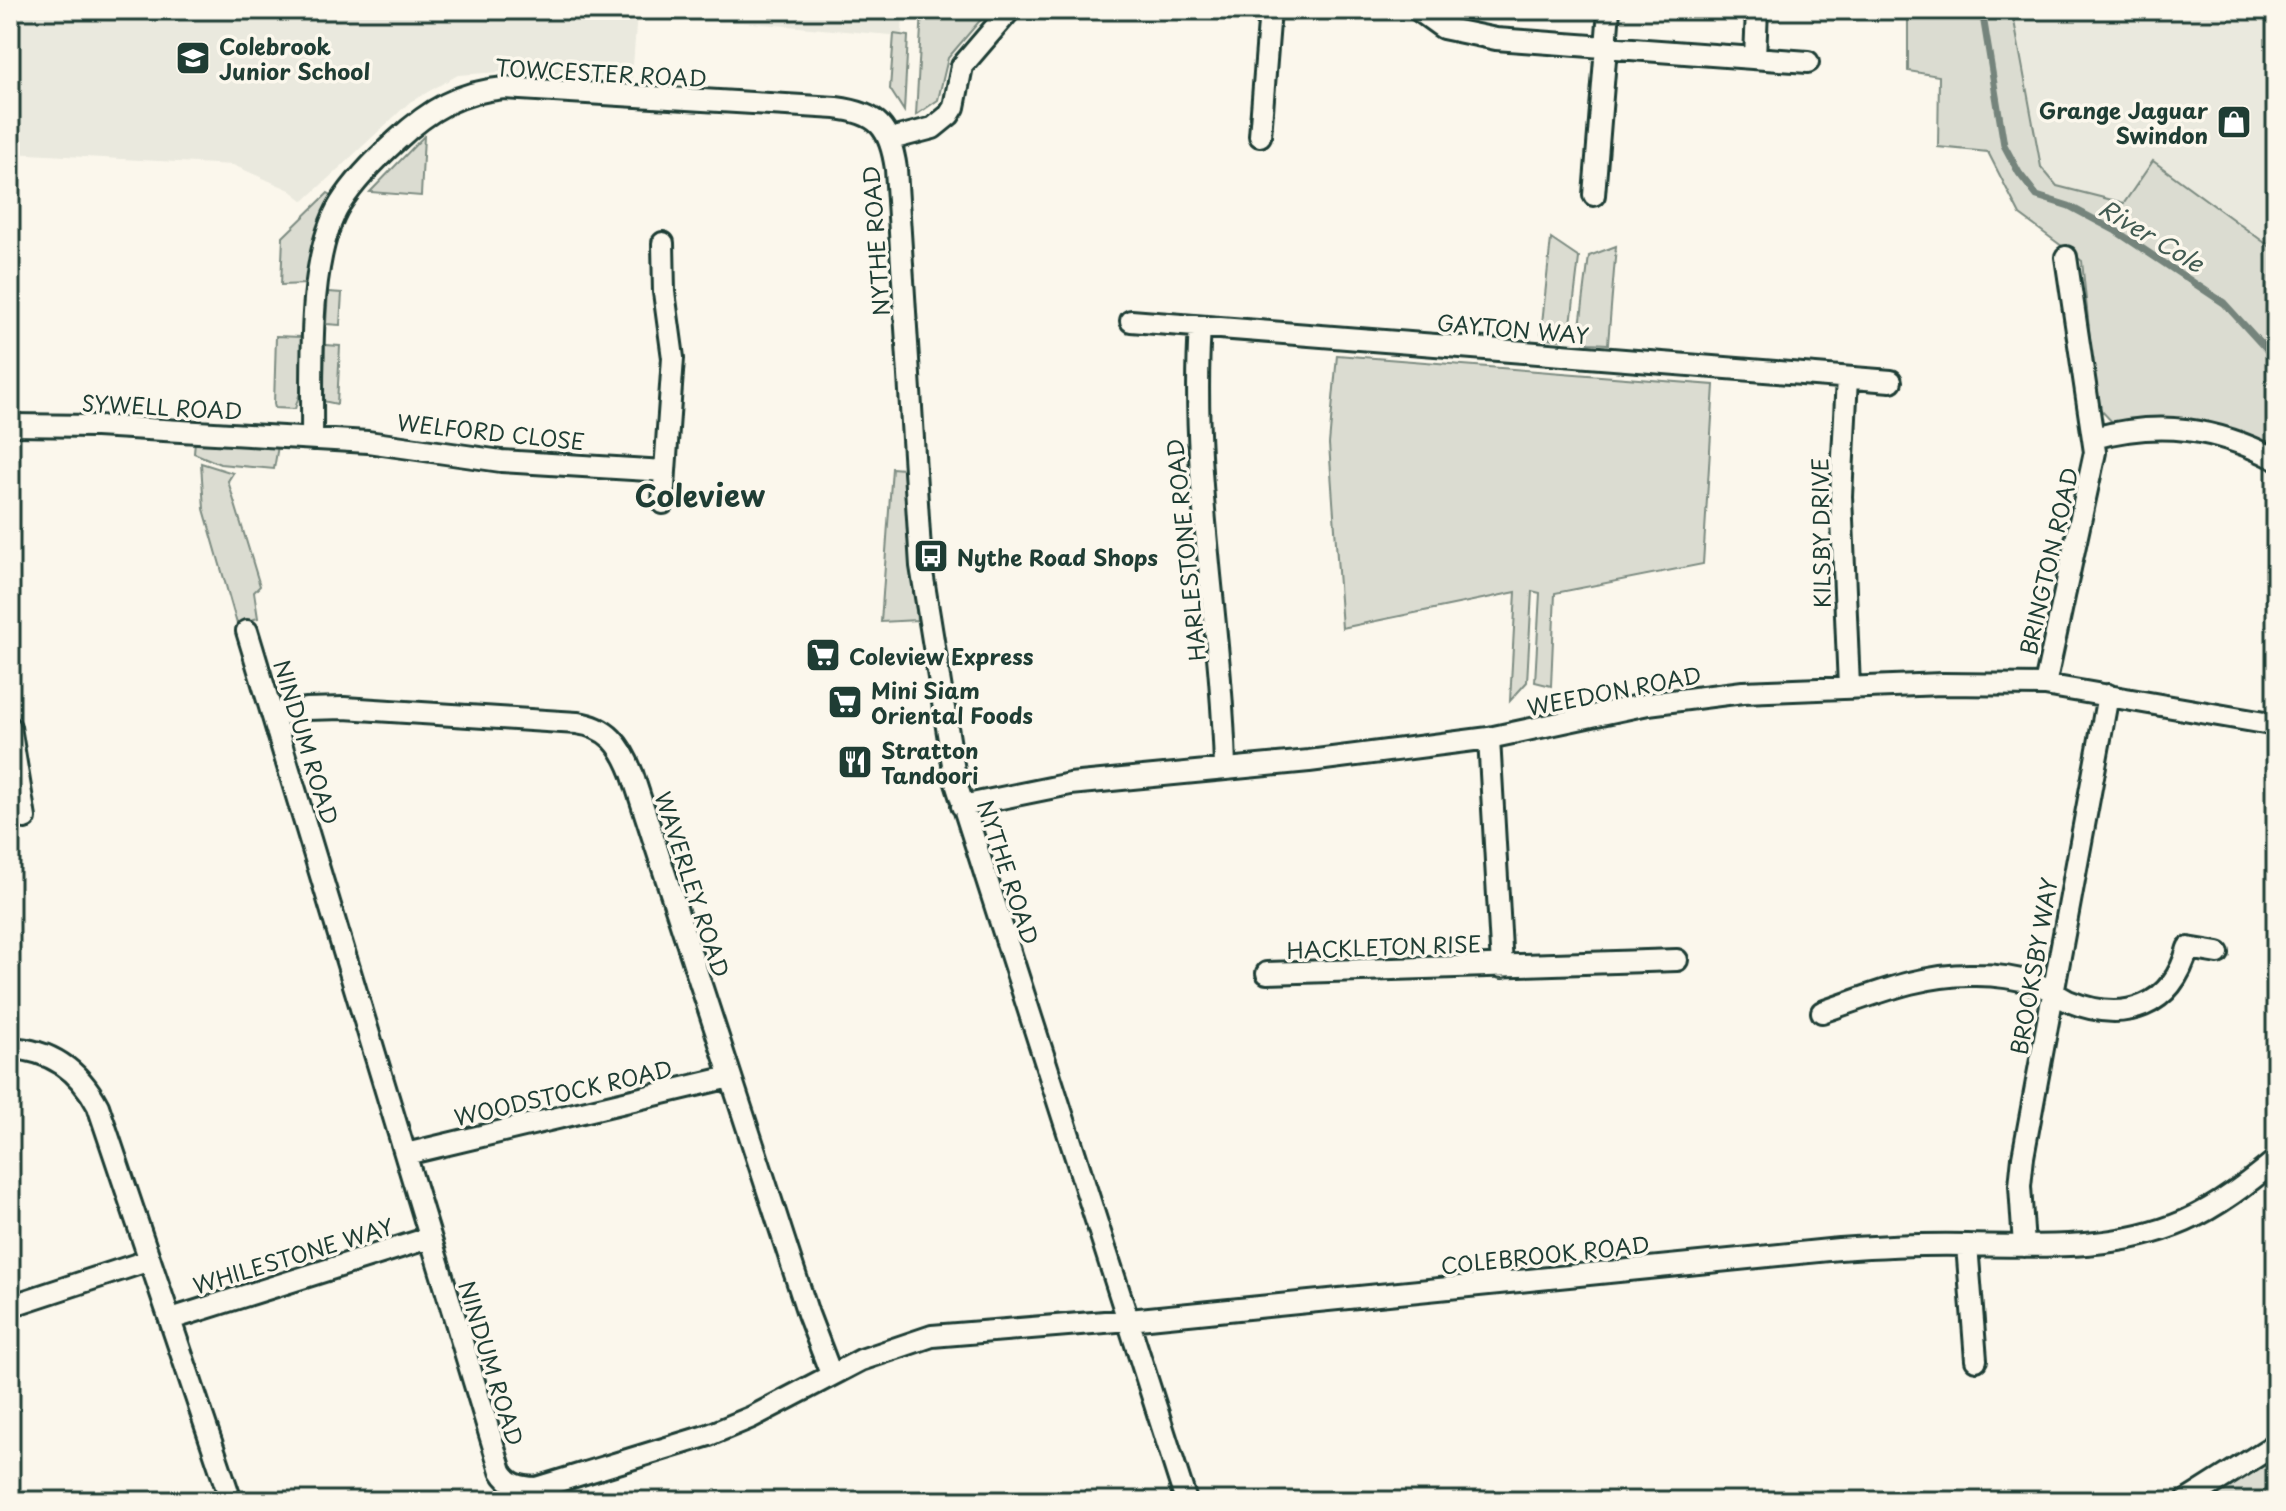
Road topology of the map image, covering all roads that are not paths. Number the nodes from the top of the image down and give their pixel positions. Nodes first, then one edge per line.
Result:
1 (1010, 10) edge
2 (1270, 10) edge
3 (1418, 10) edge
4 (1609, 10) edge
5 (1757, 10) edge
6 (1607, 47) junction
7 (1755, 57) junction
8 (1808, 62) dead end
9 (1260, 136) dead end
10 (891, 139) junction
11 (1594, 195) dead end
12 (663, 243) dead end
13 (2066, 257) dead end
14 (1131, 321) dead end
15 (1200, 327) junction
16 (1847, 378) junction
17 (1891, 381) dead end
18 (10, 425) edge
19 (2094, 438) junction
20 (312, 439) junction
21 (2276, 459) edge
22 (665, 471) junction
23 (663, 503) dead end
24 (247, 631) dead end
25 (2045, 685) junction
26 (1849, 687) junction
27 (2108, 695) junction
28 (274, 716) junction
29 (2276, 725) edge
30 (10, 727) edge
31 (1489, 738) junction
32 (1225, 767) junction
33 (962, 806) junction
34 (25, 818) dead end
35 (2218, 953) dead end
36 (1677, 960) dead end
37 (1502, 967) junction
38 (1267, 973) dead end
39 (2054, 993) junction
40 (1822, 1012) dead end
41 (10, 1048) edge
42 (730, 1077) junction
43 (406, 1154) junction
44 (2276, 1160) edge
45 (429, 1238) junction
46 (1967, 1245) junction
47 (2024, 1246) junction
48 (150, 1260) junction
49 (10, 1306) edge
50 (171, 1319) junction
51 (1129, 1320) junction
52 (1976, 1360) dead end
53 (831, 1374) junction
54 (2276, 1444) edge
55 (231, 1501) edge
56 (1186, 1501) edge
57 (2186, 1501) edge

1 - 10 street
2 - 9 street
3 - 6 street
4 - 6 street
5 - 7 street
6 - 7 street
6 - 11 street
7 - 8 street
10 - 20 street, TOWCESTER ROAD
10 - 33 street, NYTHE ROAD
12 - 22 street
13 - 19 street, BRINGTON ROAD
14 - 15 street, GAYTON WAY
15 - 16 street, GAYTON WAY
15 - 32 street, HARLESTONE ROAD
16 - 17 street, GAYTON WAY
16 - 26 street, KILSBY DRIVE
18 - 20 street, SYWELL ROAD
19 - 21 street
19 - 25 street, BRINGTON ROAD
20 - 22 street, WELFORD CLOSE
22 - 23 street
24 - 28 street, NINDUM ROAD
25 - 26 street, WEEDON ROAD
25 - 27 street, WEEDON ROAD
26 - 31 street, WEEDON ROAD
27 - 29 street, WEEDON ROAD
27 - 39 street, BROOKSBY WAY
28 - 42 street, WAVERLEY ROAD
28 - 43 street, NINDUM ROAD
30 - 34 street
31 - 32 street, WEEDON ROAD
31 - 37 street, HACKLETON RISE
32 - 33 street, WEEDON ROAD
33 - 51 street, NYTHE ROAD
35 - 39 street
36 - 37 street, HACKLETON RISE
37 - 38 street, HACKLETON RISE
39 - 40 street
39 - 47 street, BROOKSBY WAY
41 - 48 street, WHILESTONE WAY
42 - 43 street, WOODSTOCK ROAD
42 - 53 street, WAVERLEY ROAD
43 - 45 street, NINDUM ROAD
44 - 47 street, COLEBROOK ROAD
45 - 50 street, WHILESTONE WAY
45 - 53 street, NINDUM ROAD
46 - 47 street, COLEBROOK ROAD
46 - 51 street, COLEBROOK ROAD
46 - 52 street
48 - 49 street
48 - 50 street, WHILESTONE WAY
50 - 55 street, WHILESTONE WAY
51 - 53 street, NINDUM ROAD
51 - 56 street, NYTHE ROAD
54 - 57 street

